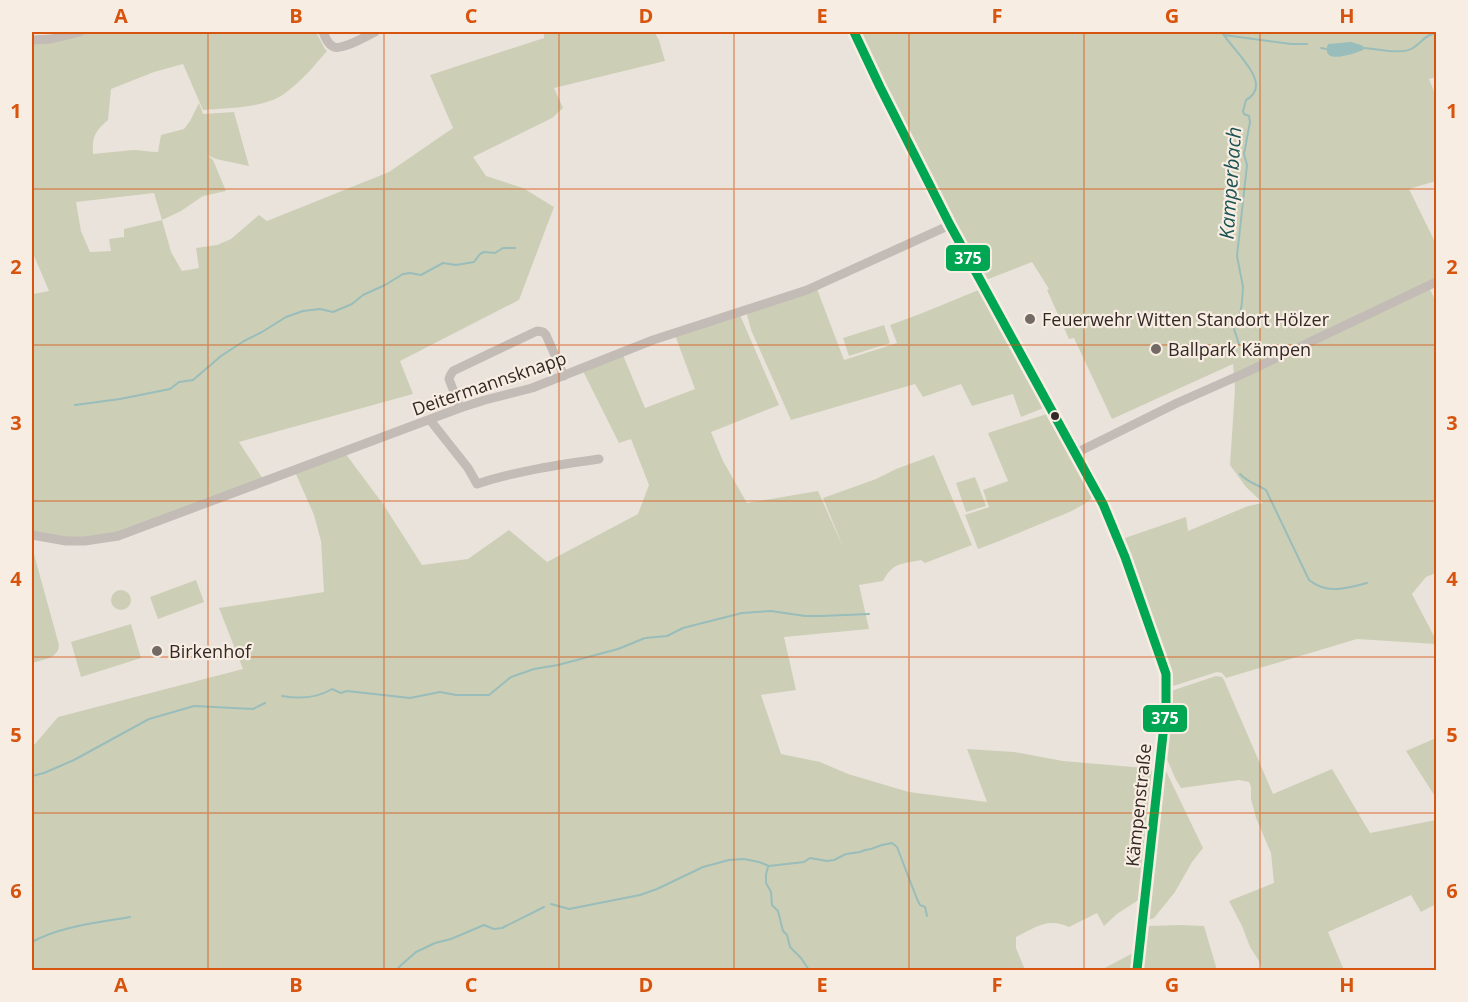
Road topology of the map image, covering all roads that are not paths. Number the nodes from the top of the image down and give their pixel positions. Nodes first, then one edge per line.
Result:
1 (80, 32) edge
2 (323, 32) edge
3 (375, 32) edge
4 (854, 32) edge
5 (32, 40) edge
6 (950, 225) junction
7 (1437, 282) edge
8 (564, 376) junction
9 (460, 408) junction
10 (430, 420) junction
11 (1076, 453) junction
12 (599, 459) dead end
13 (32, 534) edge
14 (1137, 970) edge

1 - 5 street
2 - 3 street
4 - 6 street, Kämpenstraße
6 - 8 street, Deitermannsknapp
6 - 11 street, Kämpenstraße
7 - 11 street
8 - 9 street, Deitermannsknapp
8 - 9 street
9 - 10 street, Deitermannsknapp
10 - 12 street
10 - 13 street, Deitermannsknapp
11 - 14 street, Kämpenstraße

